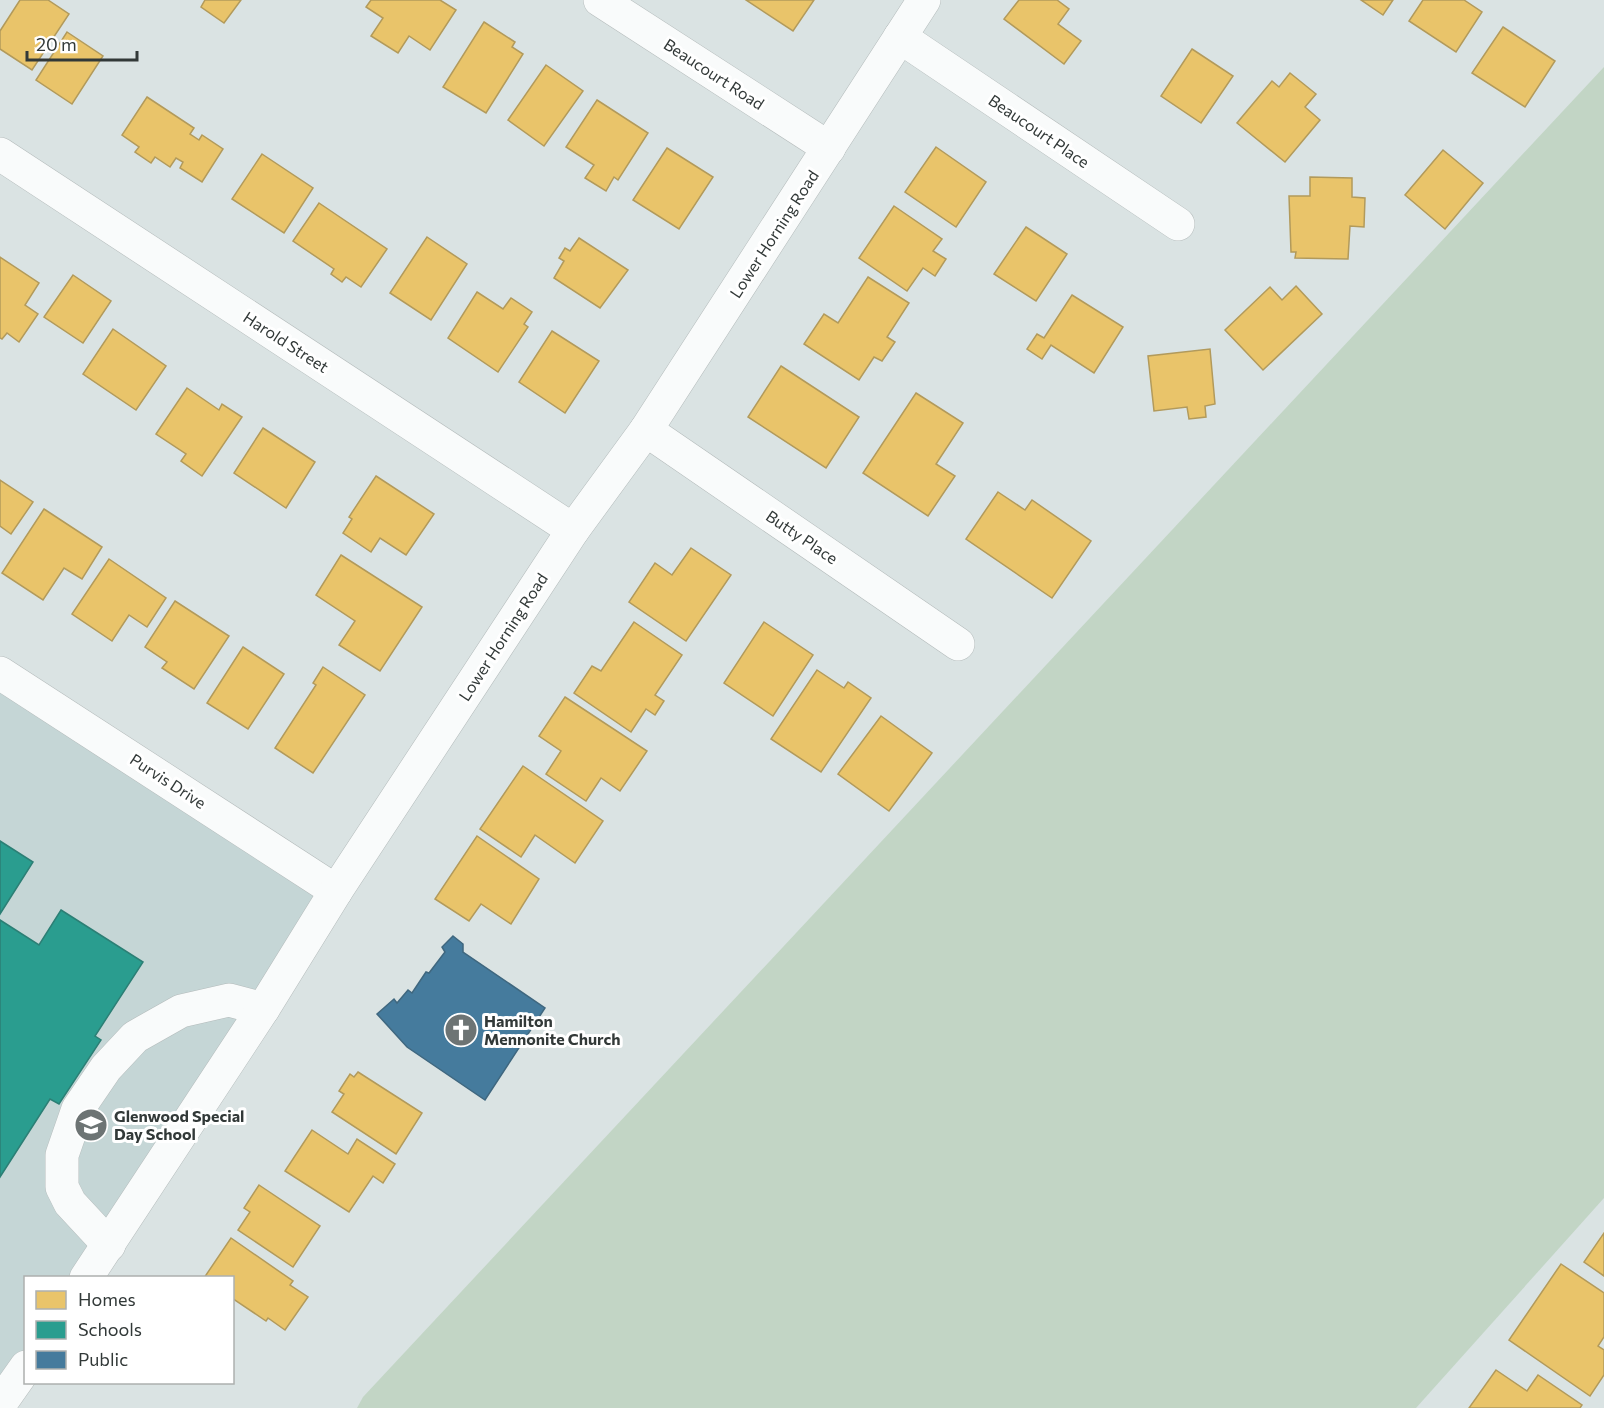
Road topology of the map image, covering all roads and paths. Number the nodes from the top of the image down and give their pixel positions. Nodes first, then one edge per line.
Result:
1 (600, 0) edge
2 (924, 0) edge
3 (900, 37) junction
4 (829, 148) junction
5 (0, 154) edge
6 (1178, 224) dead end
7 (646, 430) junction
8 (573, 530) junction
9 (958, 644) dead end
10 (0, 673) edge
11 (336, 891) junction
12 (263, 1009) junction
13 (109, 1245) junction
14 (87, 1276) edge
15 (24, 1369) edge
16 (0, 1404) edge

1 - 4 street, Beaucourt Road
2 - 3 street, Lower Horning Road
3 - 4 street, Lower Horning Road
3 - 6 street, Beaucourt Place
4 - 7 street, Lower Horning Road
5 - 8 street, Harold Street
7 - 8 street, Lower Horning Road
7 - 9 street, Butty Place
8 - 11 street, Lower Horning Road
10 - 11 street, Purvis Drive
11 - 12 street, Lower Horning Road
12 - 13 street, Lower Horning Road
12 - 13 street
13 - 14 street, Lower Horning Road
15 - 16 street

